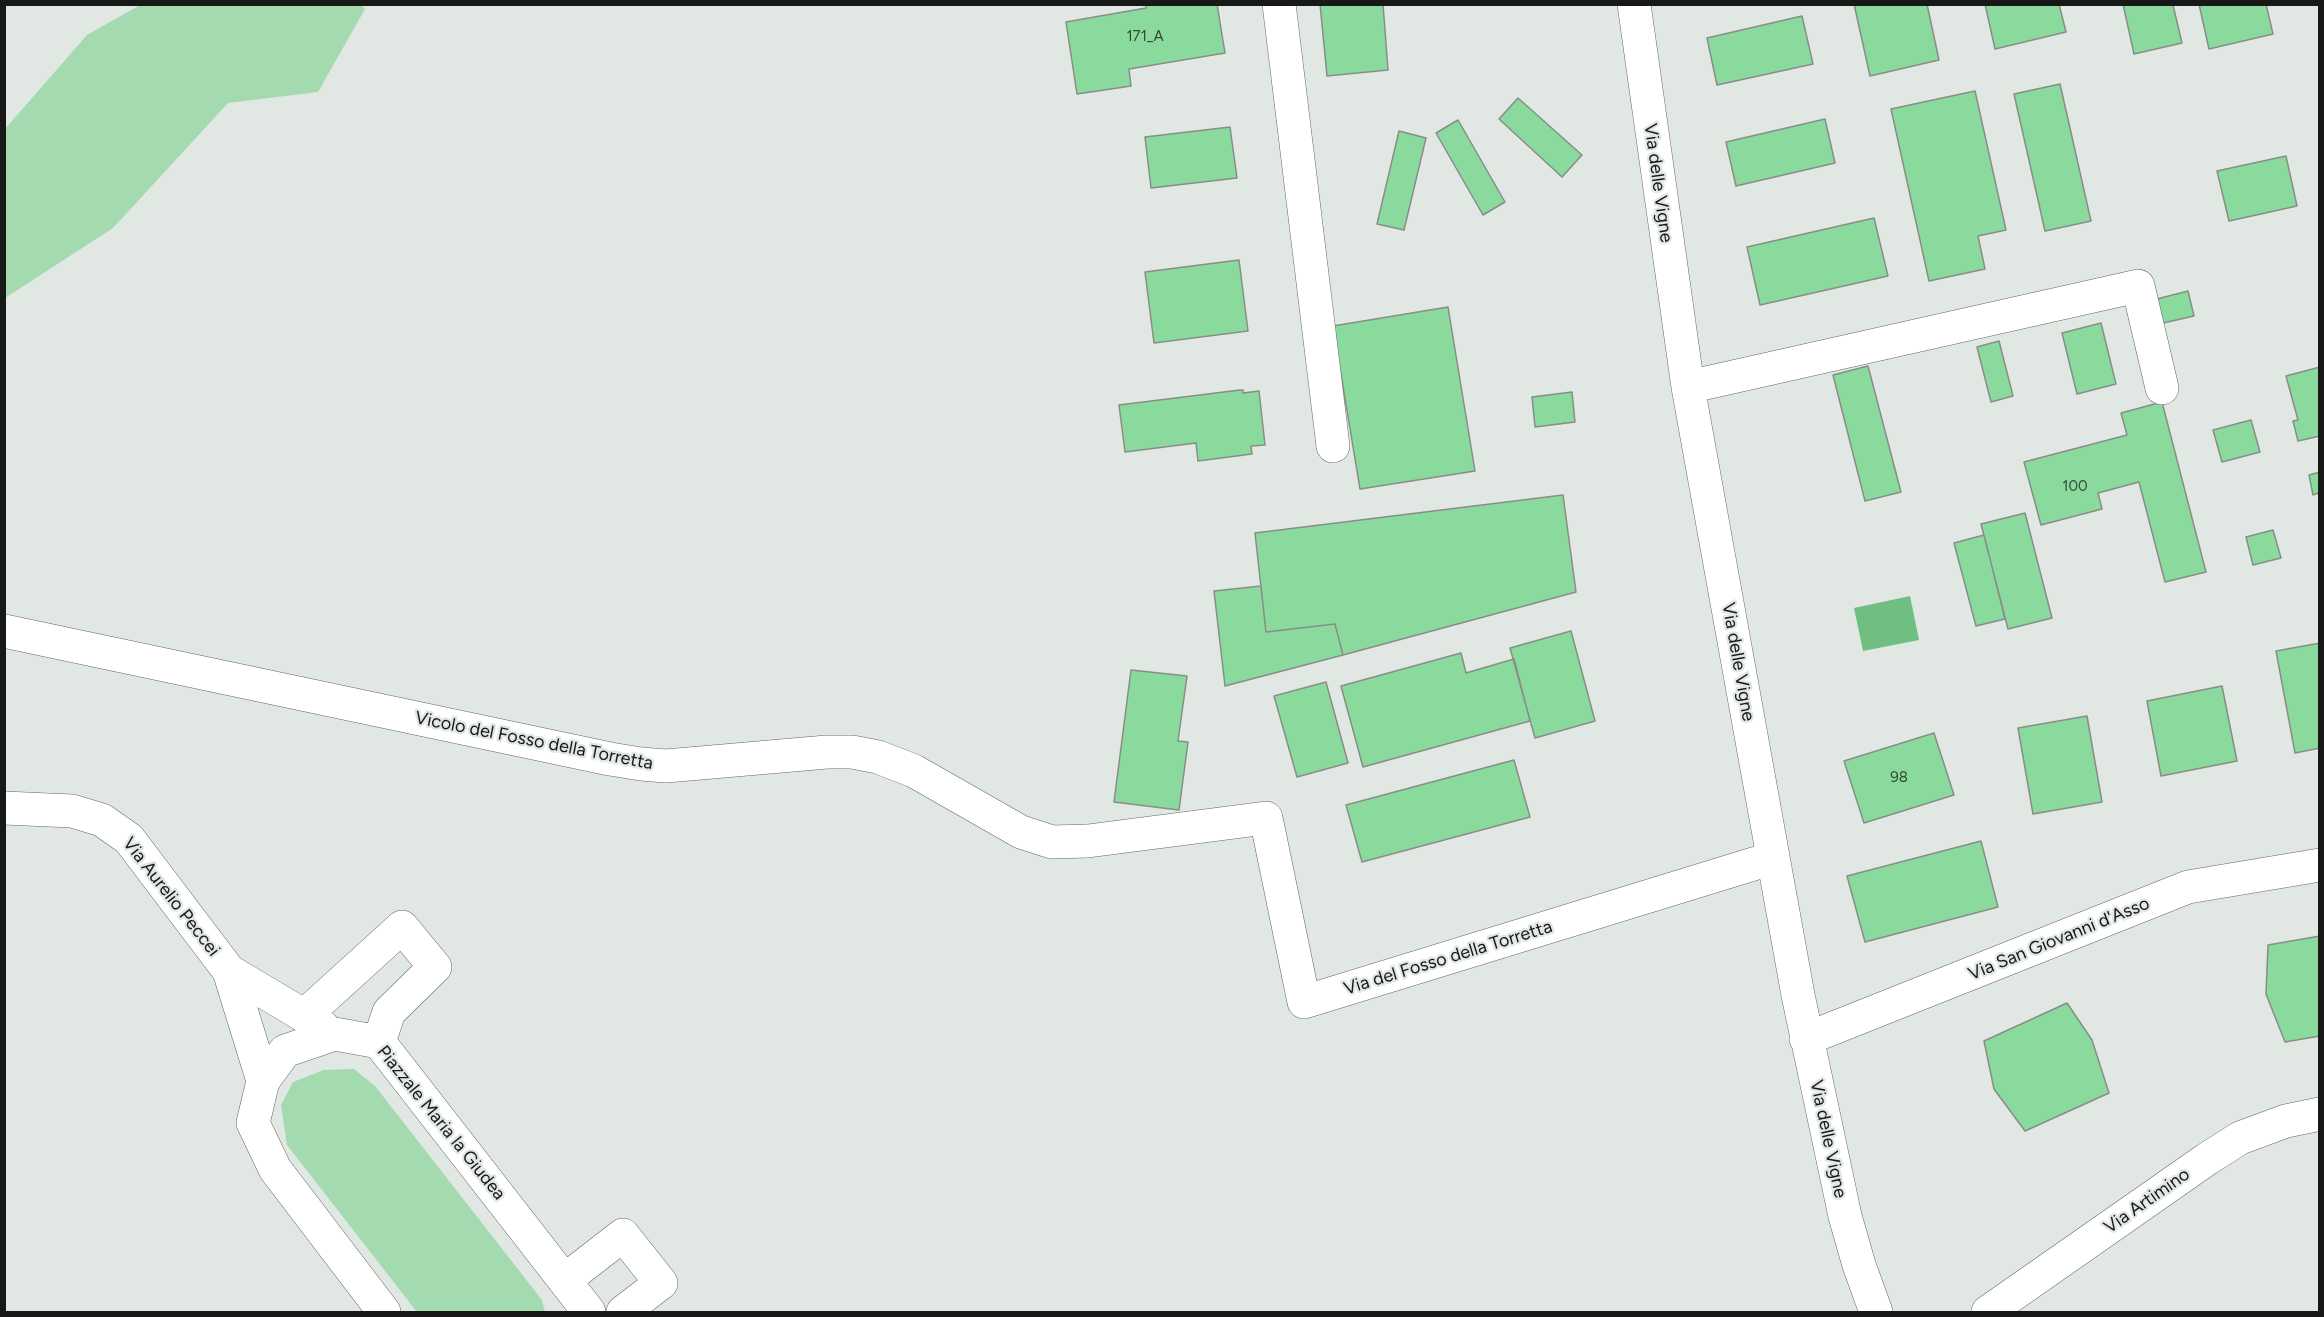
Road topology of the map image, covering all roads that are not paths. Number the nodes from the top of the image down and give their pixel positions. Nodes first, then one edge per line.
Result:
1 (1279, 4) edge
2 (1634, 4) edge
3 (1688, 387) junction
4 (2162, 388) dead end
5 (1334, 446) dead end
6 (4, 631) edge
7 (4, 808) edge
8 (1266, 818) joint
9 (1773, 858) junction
10 (2319, 865) edge
11 (229, 971) junction
12 (304, 1016) junction
13 (335, 1034) junction
14 (1806, 1039) junction
15 (379, 1042) junction
16 (263, 1080) junction
17 (2319, 1114) edge
18 (578, 1301) edge
19 (384, 1312) edge
20 (623, 1312) edge
21 (1876, 1312) edge
22 (1988, 1312) edge

1 - 5 street
2 - 3 street, Via delle Vigne
3 - 4 street
3 - 9 street, Via delle Vigne
6 - 8 street, Vicolo del Fosso della Torretta
7 - 11 street, Via Aurelio Peccei
8 - 9 street, Via del Fosso della Torretta
9 - 14 street, Via delle Vigne
10 - 14 street, Via San Giovanni d'Asso
11 - 12 street, Via Aurelio Peccei
11 - 16 street, Via Aurelio Peccei
12 - 13 street, Via Aurelio Peccei
12 - 15 street
13 - 15 street, Piazzale Maria la Giudea
13 - 16 street, Piazzale Maria la Giudea
14 - 21 street, Via delle Vigne
15 - 18 street, Piazzale Maria la Giudea
16 - 19 street, Piazzale Maria la Giudea
17 - 22 street, Via Artimino
18 - 20 street

